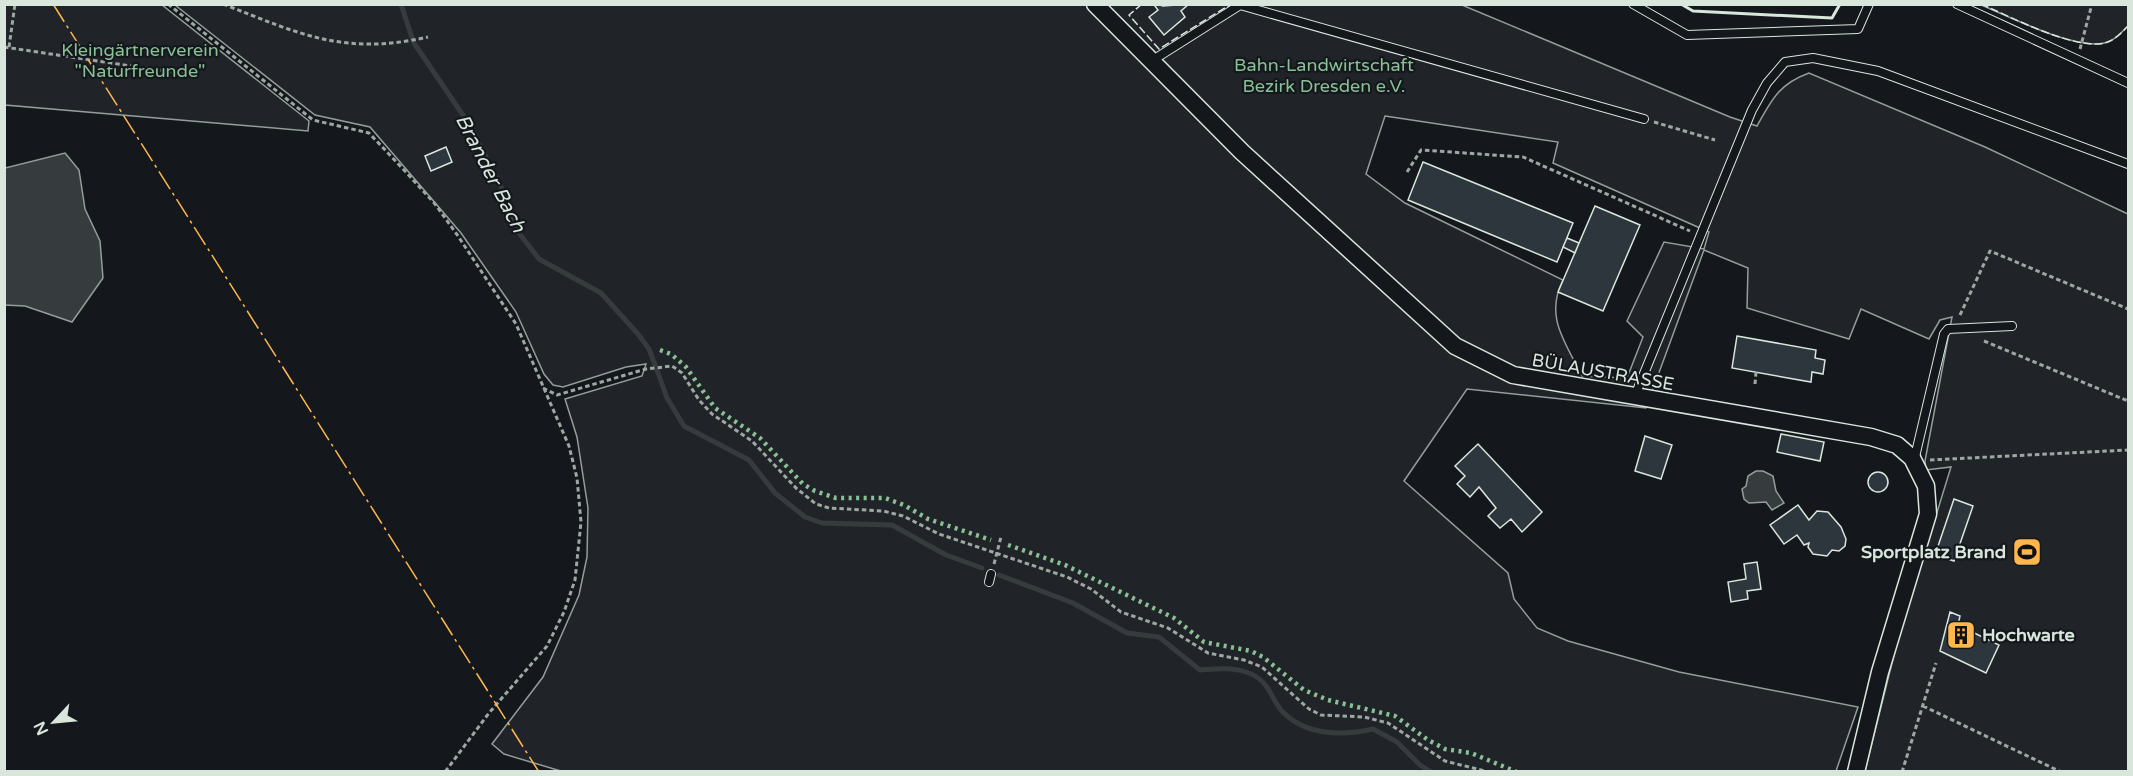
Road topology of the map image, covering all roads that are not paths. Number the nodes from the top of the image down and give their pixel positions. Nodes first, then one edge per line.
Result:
1 (1095, 4) edge
2 (1633, 4) edge
3 (1869, 4) edge
4 (1957, 4) edge
5 (1153, 60) junction
6 (2128, 82) edge
7 (1644, 119) road end
8 (2128, 164) edge
9 (2013, 326) dead end
10 (1634, 398) junction
11 (1913, 461) junction
12 (1856, 771) edge

1 - 5 street, BÜLAUSTRASSE
2 - 3 lane
4 - 6 lane
5 - 7 lane
5 - 10 street, BÜLAUSTRASSE
8 - 10 lane
9 - 11 lane
10 - 11 street, BÜLAUSTRASSE
11 - 12 street, BÜLAUSTRASSE

